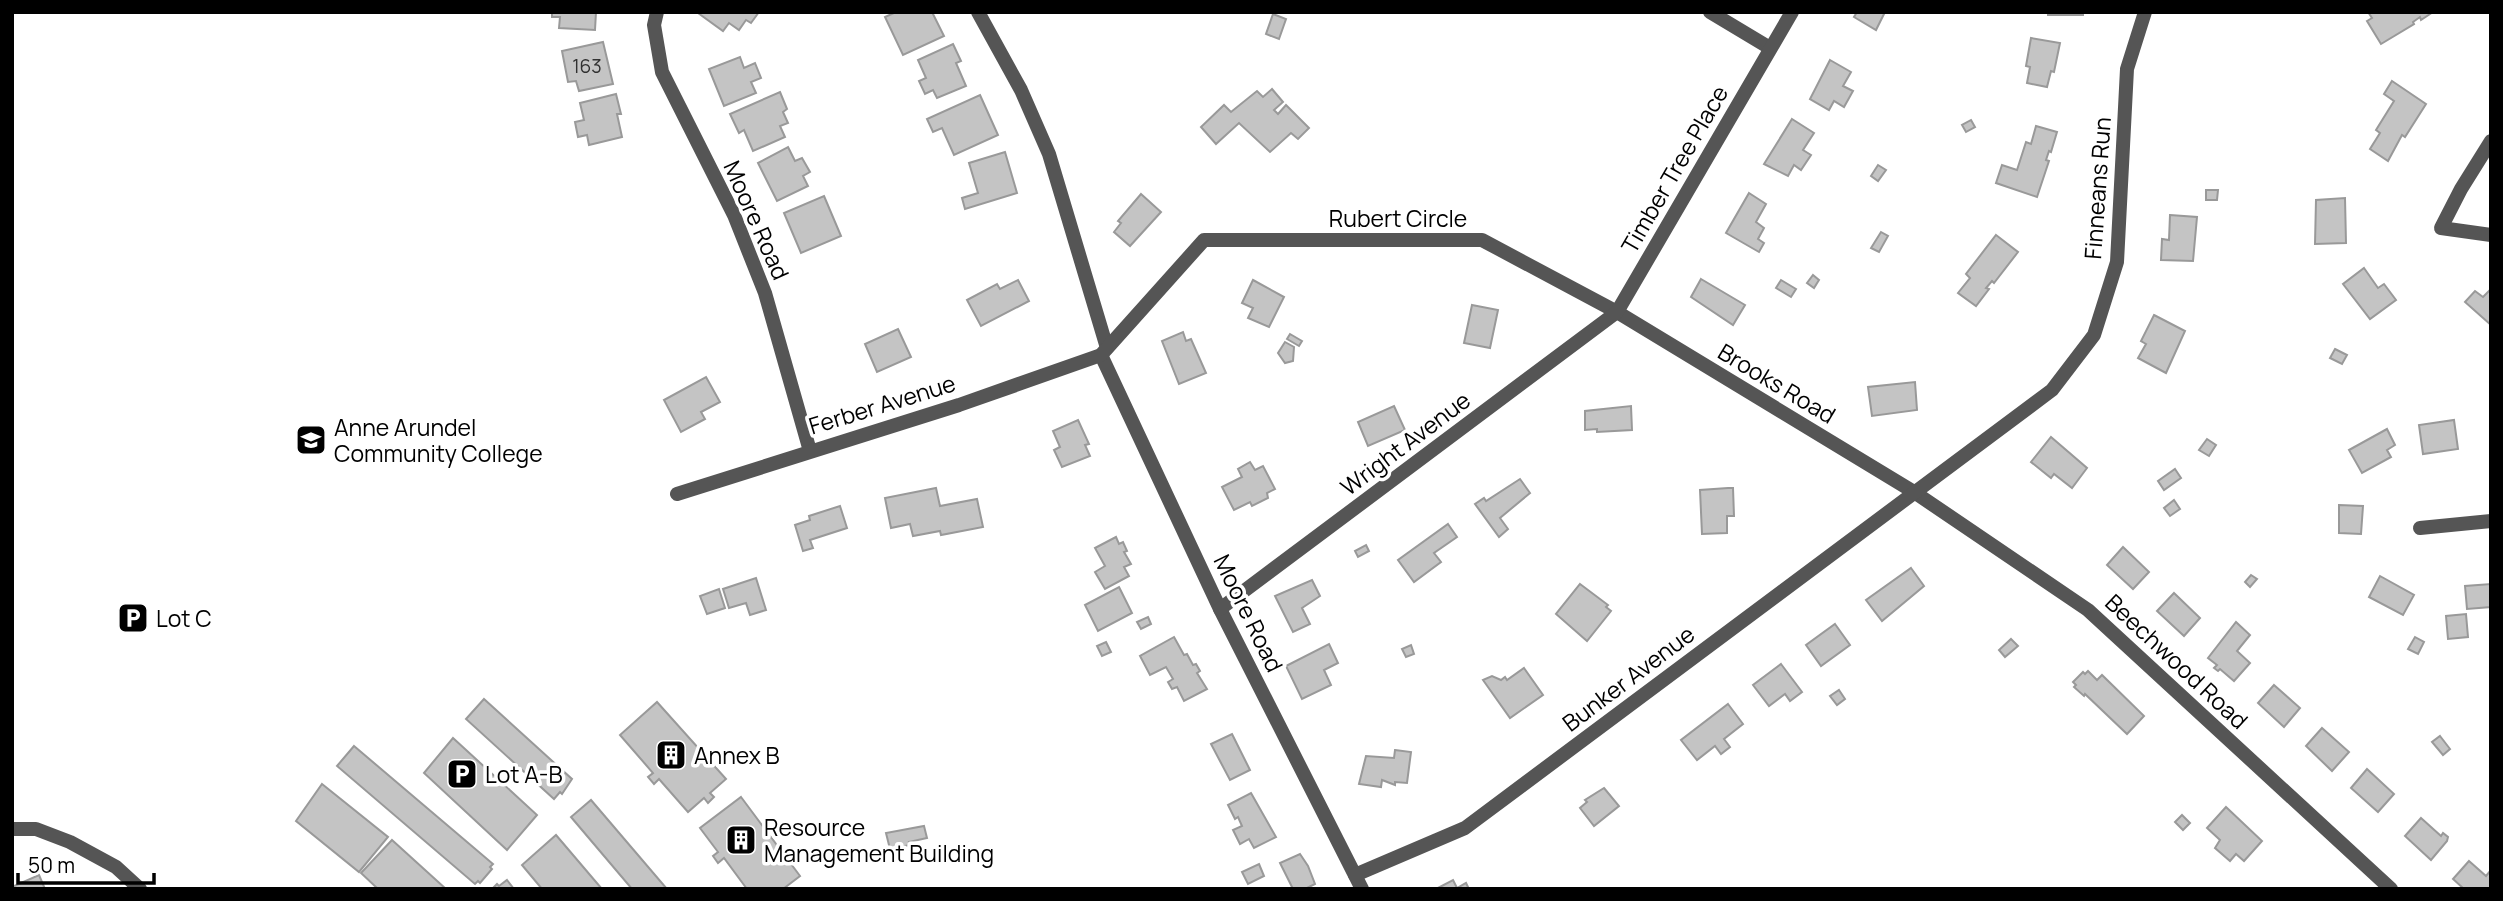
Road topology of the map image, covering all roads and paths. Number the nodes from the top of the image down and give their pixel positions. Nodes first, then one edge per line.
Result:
1 (657, 12) edge
2 (978, 12) edge
3 (1710, 12) edge
4 (1792, 12) edge
5 (2145, 12) edge
6 (1770, 48) junction
7 (2491, 141) edge
8 (2491, 234) edge
9 (1616, 312) junction
10 (1104, 352) junction
11 (810, 451) junction
12 (1914, 492) junction
13 (677, 494) dead end
14 (2491, 520) edge
15 (2420, 528) dead end
16 (1220, 609) junction
17 (12, 829) edge
18 (1358, 882) edge
19 (140, 889) edge
20 (2390, 889) edge

1 - 11 street, Moore Road
2 - 10 street, Moore Road
3 - 6 street
4 - 6 street, Timber Tree Place
5 - 12 street, Finneans Run
6 - 9 street, Timber Tree Place
7 - 8 street
9 - 10 street, Rubert Circle
9 - 12 street, Brooks Road
9 - 16 street, Wright Avenue
10 - 11 street, Ferber Avenue
10 - 16 street, Moore Road
11 - 13 street, Ferber Avenue
12 - 18 street, Bunker Avenue
12 - 20 street, Beechwood Road
14 - 15 street
16 - 18 street, Moore Road
17 - 19 street

